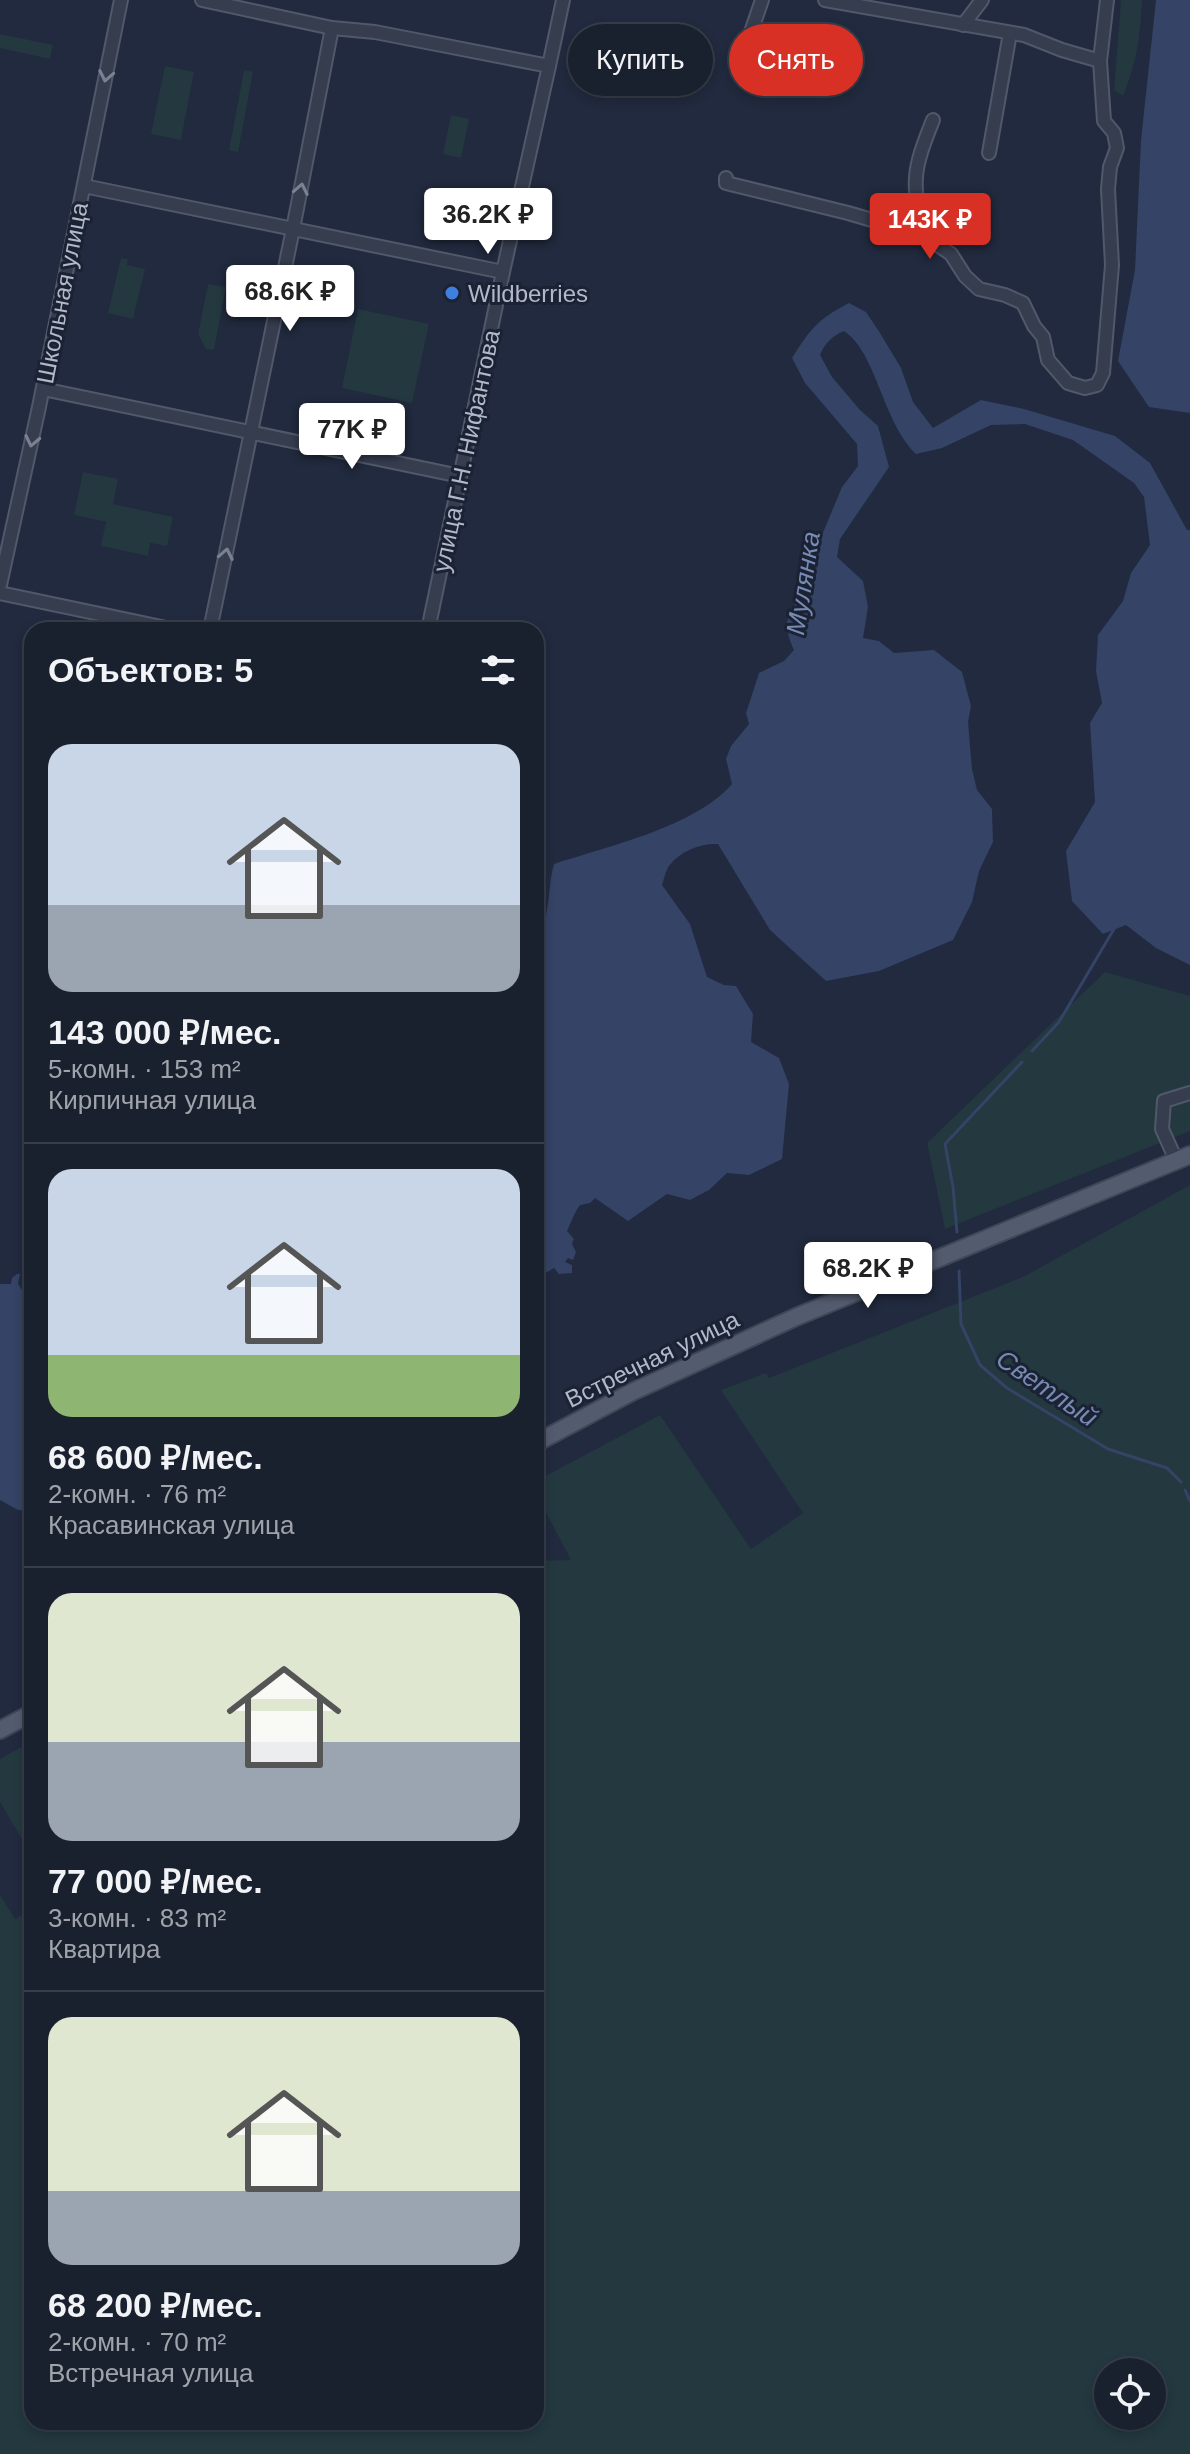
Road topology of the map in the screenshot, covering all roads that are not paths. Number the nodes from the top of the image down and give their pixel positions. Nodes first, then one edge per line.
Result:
1 (121, 0) edge
2 (202, 0) edge
3 (563, 0) edge
4 (762, 0) edge
5 (825, 0) edge
6 (982, 0) edge
7 (1107, 0) edge
8 (754, 24) edge
9 (963, 25) junction
10 (332, 28) junction
11 (1010, 33) junction
12 (1100, 61) junction
13 (549, 66) junction
14 (933, 120) dead end
15 (989, 153) dead end
16 (726, 178) dead end
17 (84, 186) junction
18 (293, 229) junction
19 (923, 235) junction
20 (503, 272) junction
21 (43, 389) junction
22 (251, 431) junction
23 (460, 476) junction
24 (0, 585) edge
25 (0, 593) edge
26 (138, 622) edge
27 (212, 622) edge
28 (430, 622) edge
29 (1190, 1093) edge
30 (1183, 1157) edge
31 (544, 1439) edge
32 (24, 1717) edge
33 (0, 1730) edge

1 -> 17 street, Школьная улица
2 - 10 street
3 - 13 street, улица Г.Н. Нифантова
4 - 8 street
5 - 9 street
6 - 9 street
7 - 12 street
9 - 11 street
10 - 13 street
18 -> 10 street
11 - 12 street
11 - 15 street
12 - 19 street
13 - 20 street, улица Г.Н. Нифантова
14 - 19 street
16 - 19 street
17 - 18 street
17 - 21 street, Школьная улица
18 - 20 street
18 - 22 street
20 - 23 street, улица Г.Н. Нифантова
21 - 22 street
21 -> 24 street, Школьная улица
22 - 23 street
27 -> 22 street
23 - 28 street, улица Г.Н. Нифантова
25 - 26 street
29 - 30 street
30 - 31 main road, Встречная улица
32 - 33 main road

